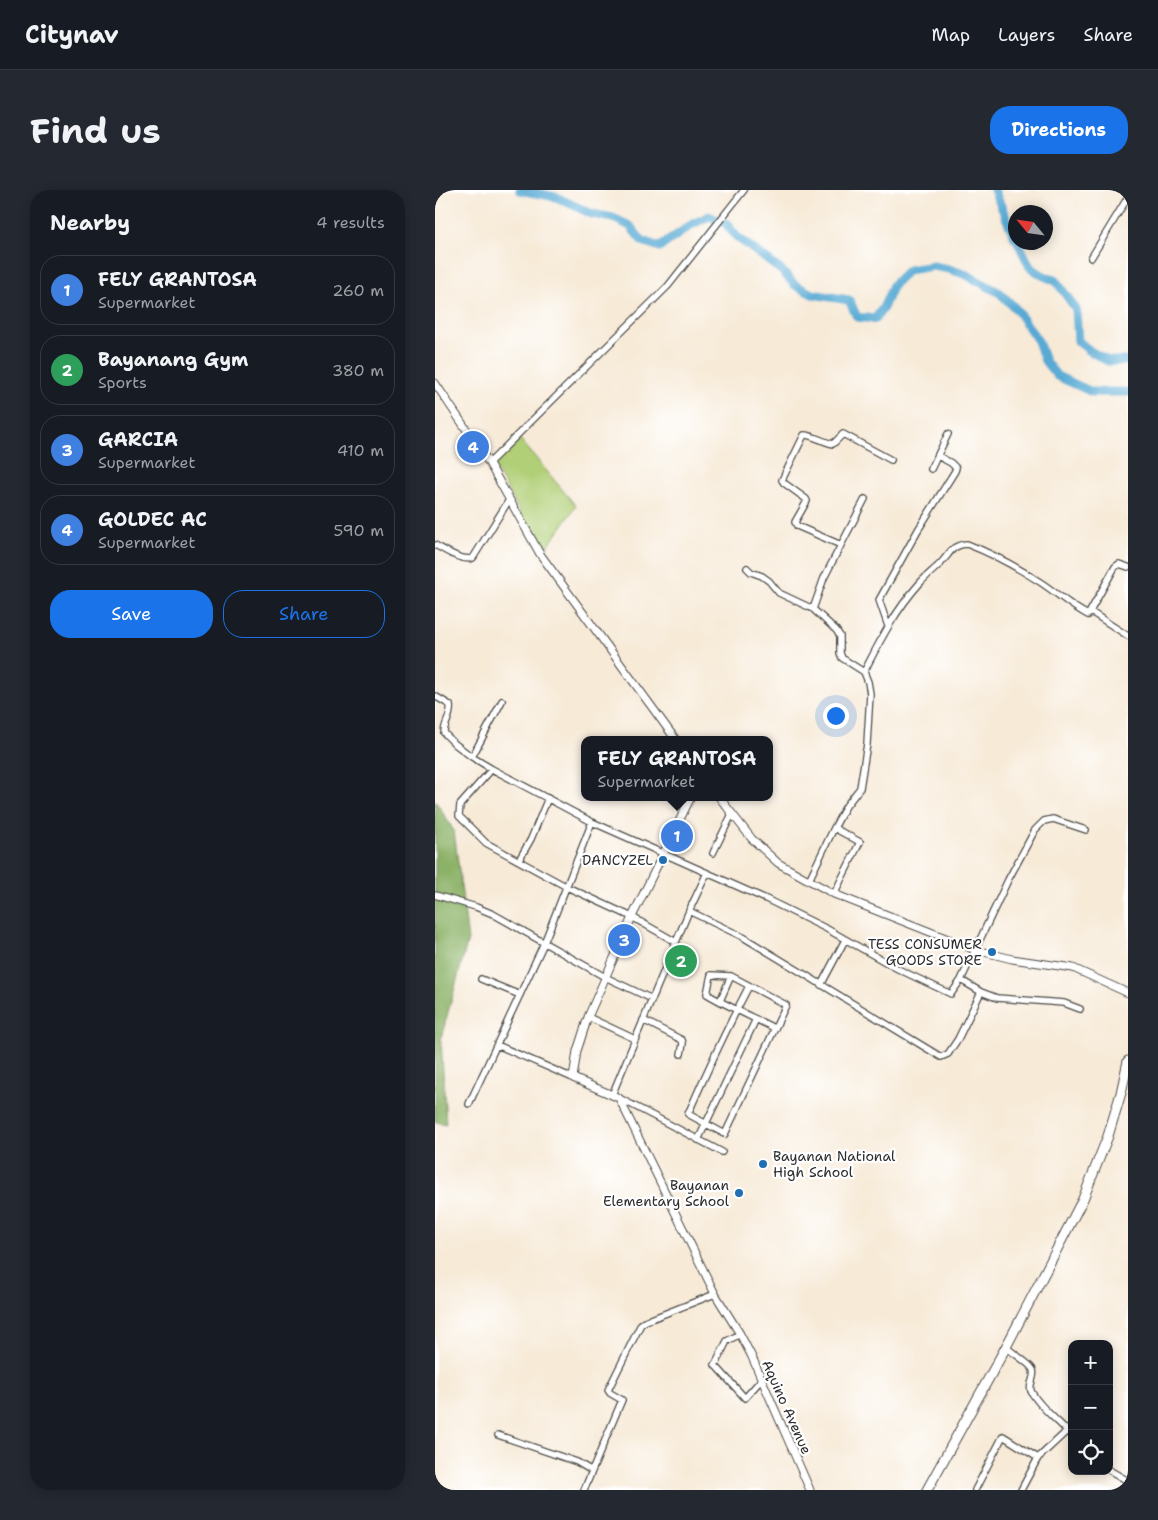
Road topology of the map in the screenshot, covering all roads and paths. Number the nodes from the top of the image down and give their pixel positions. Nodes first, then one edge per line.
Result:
1 (744, 190) edge
2 (1128, 197) edge
3 (1091, 258) dead end
4 (435, 383) edge
5 (949, 434) dead end
6 (939, 456) junction
7 (891, 460) dead end
8 (489, 464) junction
9 (931, 469) dead end
10 (865, 499) dead end
11 (509, 500) junction
12 (435, 545) edge
13 (841, 545) junction
14 (1128, 567) edge
15 (747, 568) dead end
16 (813, 609) junction
17 (1091, 612) junction
18 (887, 626) junction
19 (1128, 636) edge
20 (865, 672) junction
21 (435, 696) edge
22 (502, 701) dead end
23 (673, 736) edge
24 (472, 757) junction
25 (492, 769) junction
26 (548, 798) junction
27 (689, 801) edge
28 (722, 801) edge
29 (732, 814) junction
30 (592, 822) junction
31 (834, 828) junction
32 (1086, 830) dead end
33 (664, 853) junction
34 (713, 853) dead end
35 (519, 860) junction
36 (707, 873) junction
37 (809, 880) junction
38 (567, 887) junction
39 (834, 894) junction
40 (435, 895) edge
41 (689, 912) junction
42 (632, 918) junction
43 (845, 940) junction
44 (676, 942) junction
45 (544, 943) junction
46 (977, 950) junction
47 (731, 976) junction
48 (605, 977) junction
49 (481, 979) dead end
50 (961, 980) junction
51 (821, 985) junction
52 (749, 986) junction
53 (981, 992) junction
54 (1128, 993) edge
55 (520, 994) junction
56 (652, 999) junction
57 (720, 1001) junction
58 (737, 1009) junction
59 (1080, 1010) dead end
60 (589, 1017) junction
61 (757, 1019) junction
62 (643, 1020) junction
63 (774, 1028) junction
64 (635, 1040) junction
65 (497, 1045) junction
66 (681, 1054) dead end
67 (1128, 1060) edge
68 (573, 1078) junction
69 (615, 1096) junction
70 (469, 1104) dead end
71 (706, 1124) junction
72 (698, 1140) junction
73 (722, 1152) dead end
74 (715, 1294) junction
75 (740, 1334) junction
76 (1006, 1347) junction
77 (761, 1380) junction
78 (1067, 1430) joint
79 (498, 1435) dead end
80 (1038, 1458) junction
81 (592, 1471) junction
82 (1113, 1472) edge
83 (1128, 1481) edge
84 (1128, 1485) edge
85 (584, 1490) edge
86 (810, 1490) edge
87 (927, 1490) edge
88 (975, 1490) edge
89 (1021, 1490) edge
90 (1125, 1490) edge

1 - 8 street
2 - 3 street
4 - 8 street
5 - 6 street
6 - 9 street
6 - 18 street
7 - 13 street
8 - 11 street
10 - 13 street
11 - 12 street
11 - 23 street
13 - 16 street
14 - 17 street
15 - 16 street
16 - 20 street
17 - 18 street
17 - 19 street
18 - 20 street
20 - 31 street
21 - 24 street
22 - 24 street
24 - 25 street
25 - 26 street
25 - 35 street
26 - 30 street
26 - 35 street
27 - 33 street
28 - 29 street
29 - 34 street
29 - 37 street
30 - 33 street
30 - 38 street
31 - 37 street
31 - 39 street
32 - 46 street
33 - 36 street
33 - 42 street
35 - 38 street
36 - 41 street
36 - 43 street
37 - 39 street
38 - 42 street
38 - 45 street
39 - 46 street
40 - 45 street
41 - 44 street
41 - 51 street
42 - 44 street
42 - 48 street
43 - 50 street
43 - 51 street
44 - 56 street
45 - 48 street
45 - 55 street
46 - 50 street
46 - 54 street
47 - 52 street
47 - 57 street
47 - 57 street
48 - 56 street
48 - 60 street
49 - 55 street
50 - 53 street
51 - 53 street
52 - 58 street
52 - 63 street
53 - 59 street
55 - 65 street
56 - 62 street
57 - 58 street
58 - 61 street
58 - 71 street
60 - 64 street
60 - 68 street
61 - 63 street
61 - 71 street
62 - 64 street
62 - 66 street
63 - 71 street
64 - 69 street
65 - 68 street
65 - 70 street
67 - 76 main road
68 - 69 street
69 - 72 street
69 - 74 street, Aquino Avenue
71 - 72 street
72 - 73 street
74 - 75 street, Aquino Avenue
74 - 81 street
75 - 77 street, Aquino Avenue
75 - 77 street
76 - 78 street
76 - 87 main road
77 - 86 street, Aquino Avenue
78 - 80 street
79 - 81 street
80 - 88 street
80 - 89 street
81 - 85 street
82 - 83 street
84 - 90 street

